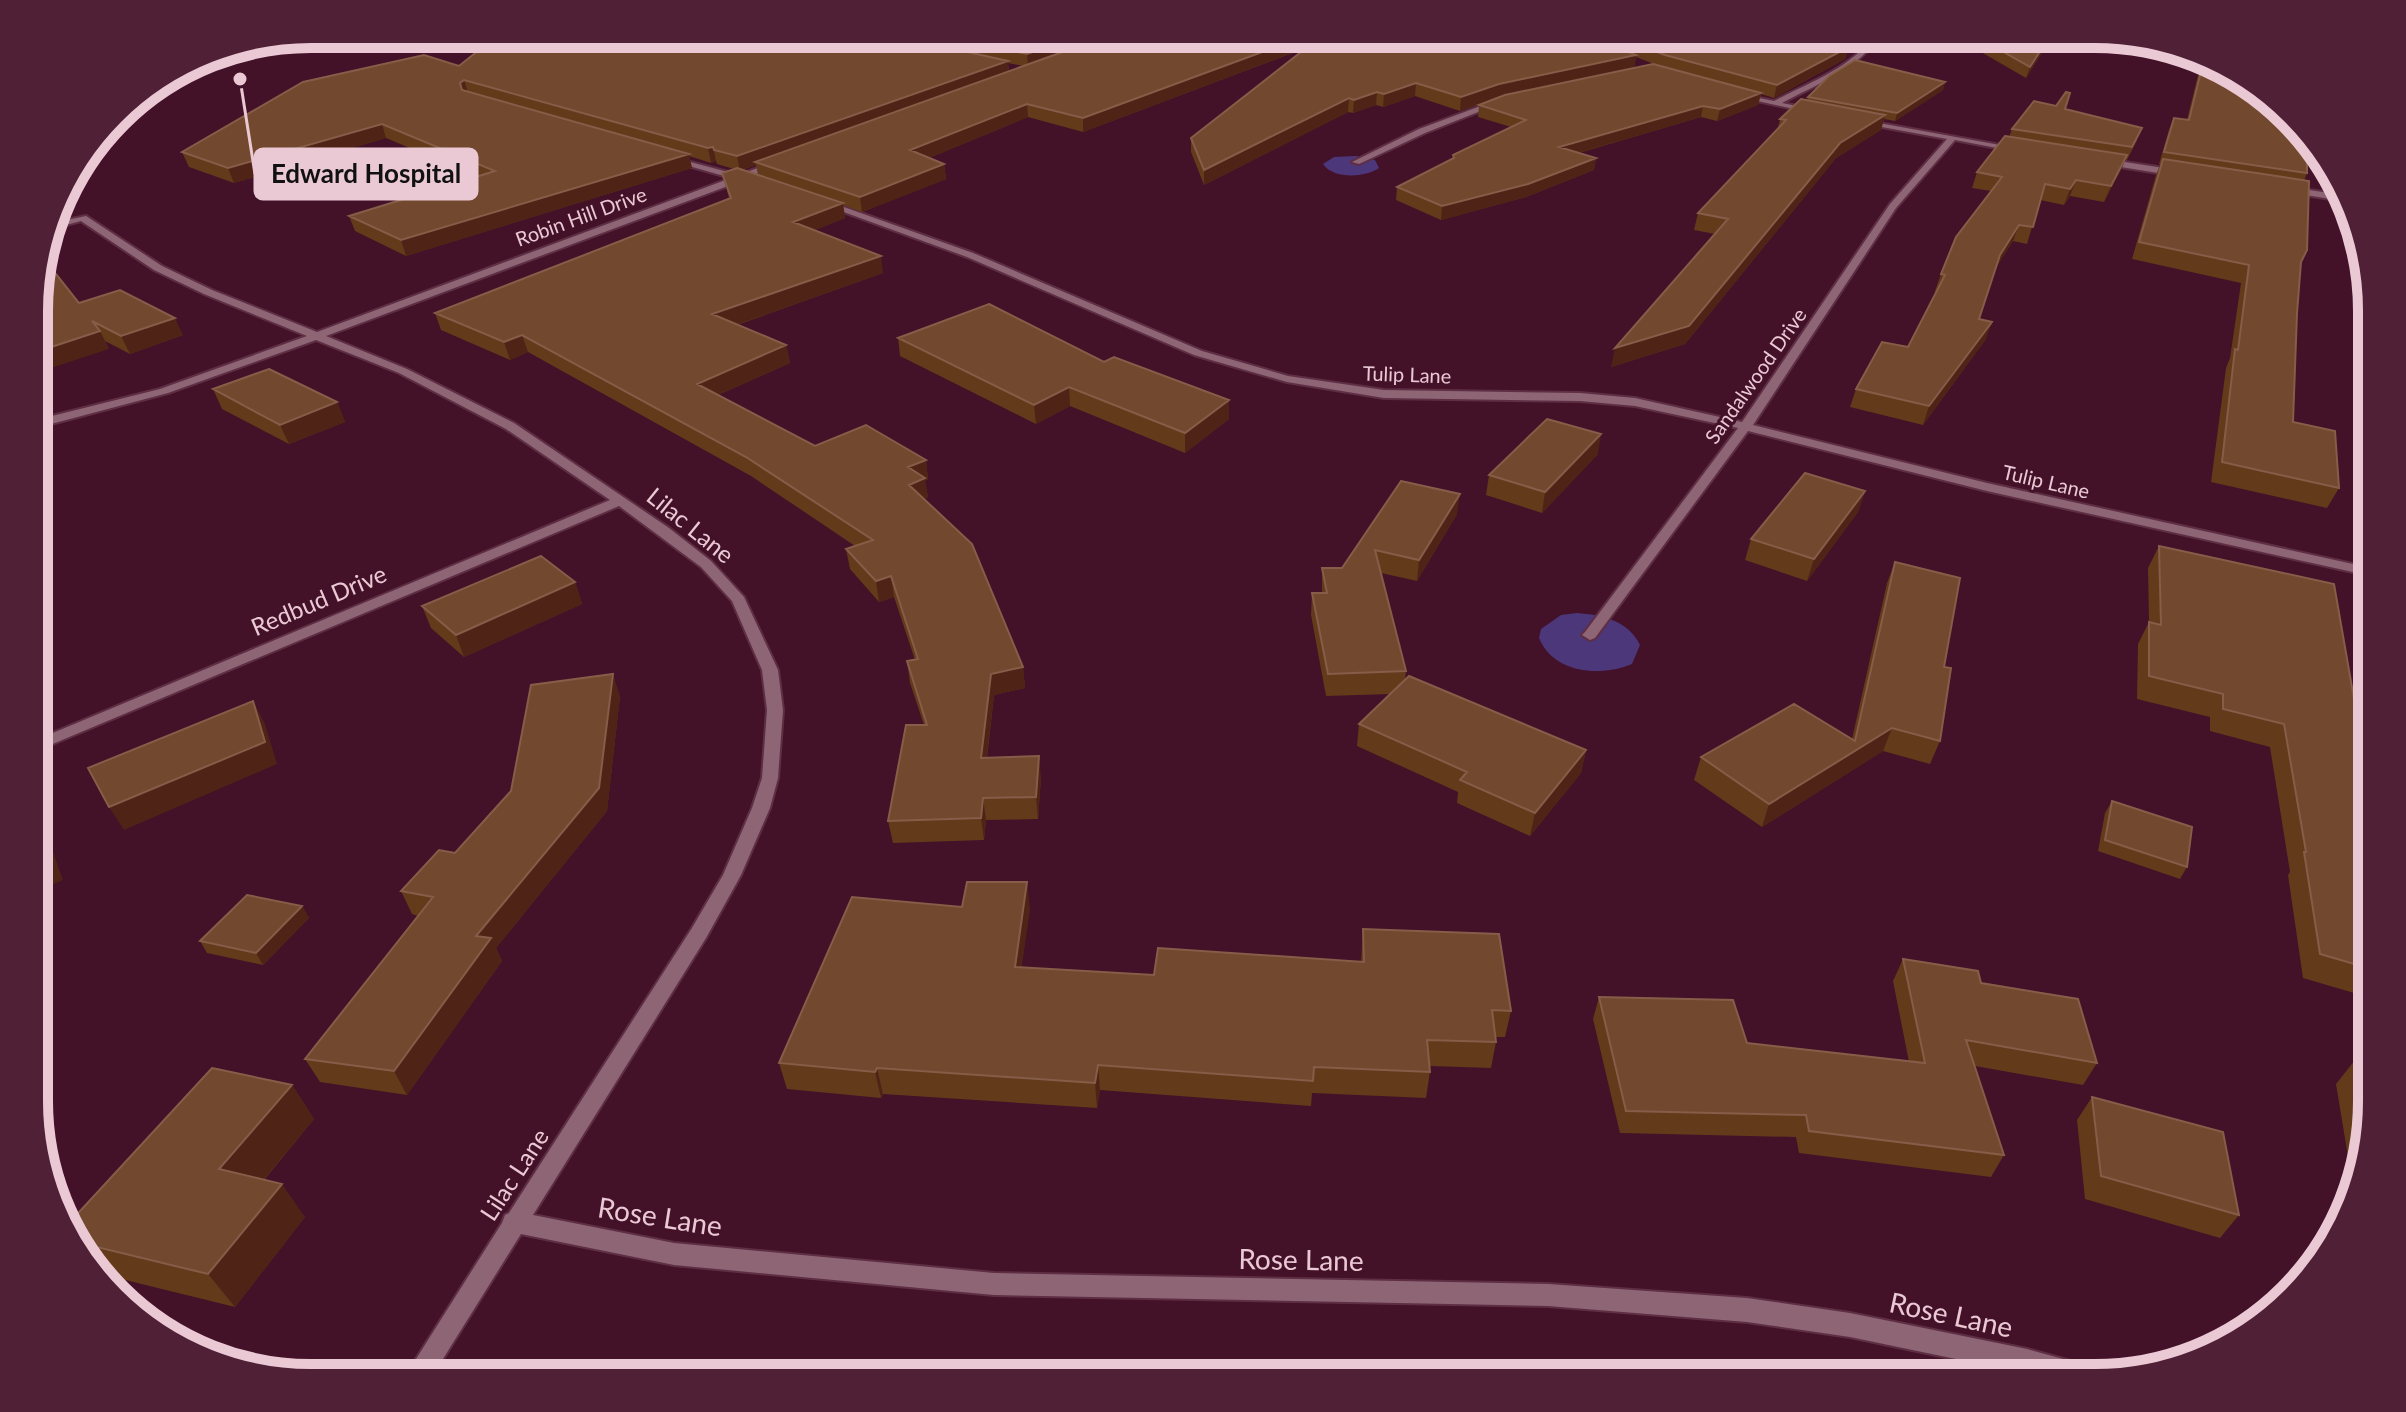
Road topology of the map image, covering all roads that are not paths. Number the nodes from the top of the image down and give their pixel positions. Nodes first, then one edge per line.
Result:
1 (1868, 48) edge
2 (1724, 93) edge
3 (1501, 102) edge
4 (1774, 104) junction
5 (1818, 113) edge
6 (1847, 119) edge
7 (1952, 138) junction
8 (653, 152) edge
9 (2034, 152) edge
10 (794, 158) edge
11 (2096, 161) edge
12 (1356, 162) dead end
13 (2188, 175) edge
14 (738, 178) junction
15 (756, 183) edge
16 (2281, 189) edge
17 (2332, 196) edge
18 (808, 197) edge
19 (64, 223) edge
20 (319, 335) junction
21 (48, 421) edge
22 (1746, 426) junction
23 (619, 501) junction
24 (2357, 569) edge
25 (1590, 635) dead end
26 (48, 741) edge
27 (513, 1222) junction
28 (2034, 1363) edge
29 (426, 1364) edge

1 - 4 street
2 - 4 street
3 - 12 street
4 - 5 street
6 - 7 street
7 - 9 street
7 - 22 street, Sandalwood Drive
8 - 14 street
10 - 14 street, Robin Hill Drive
11 - 13 street
14 - 15 street
14 - 20 street, Robin Hill Drive
16 - 17 street
18 - 22 street, Tulip Lane
19 - 20 street, Lilac Lane
20 - 21 street, Robin Hill Drive
20 - 23 street, Lilac Lane
22 - 24 street, Tulip Lane
22 - 25 street, Sandalwood Drive
23 - 26 street, Redbud Drive
23 - 27 street, Lilac Lane
27 - 28 street, Rose Lane
27 - 29 street, Lilac Lane

